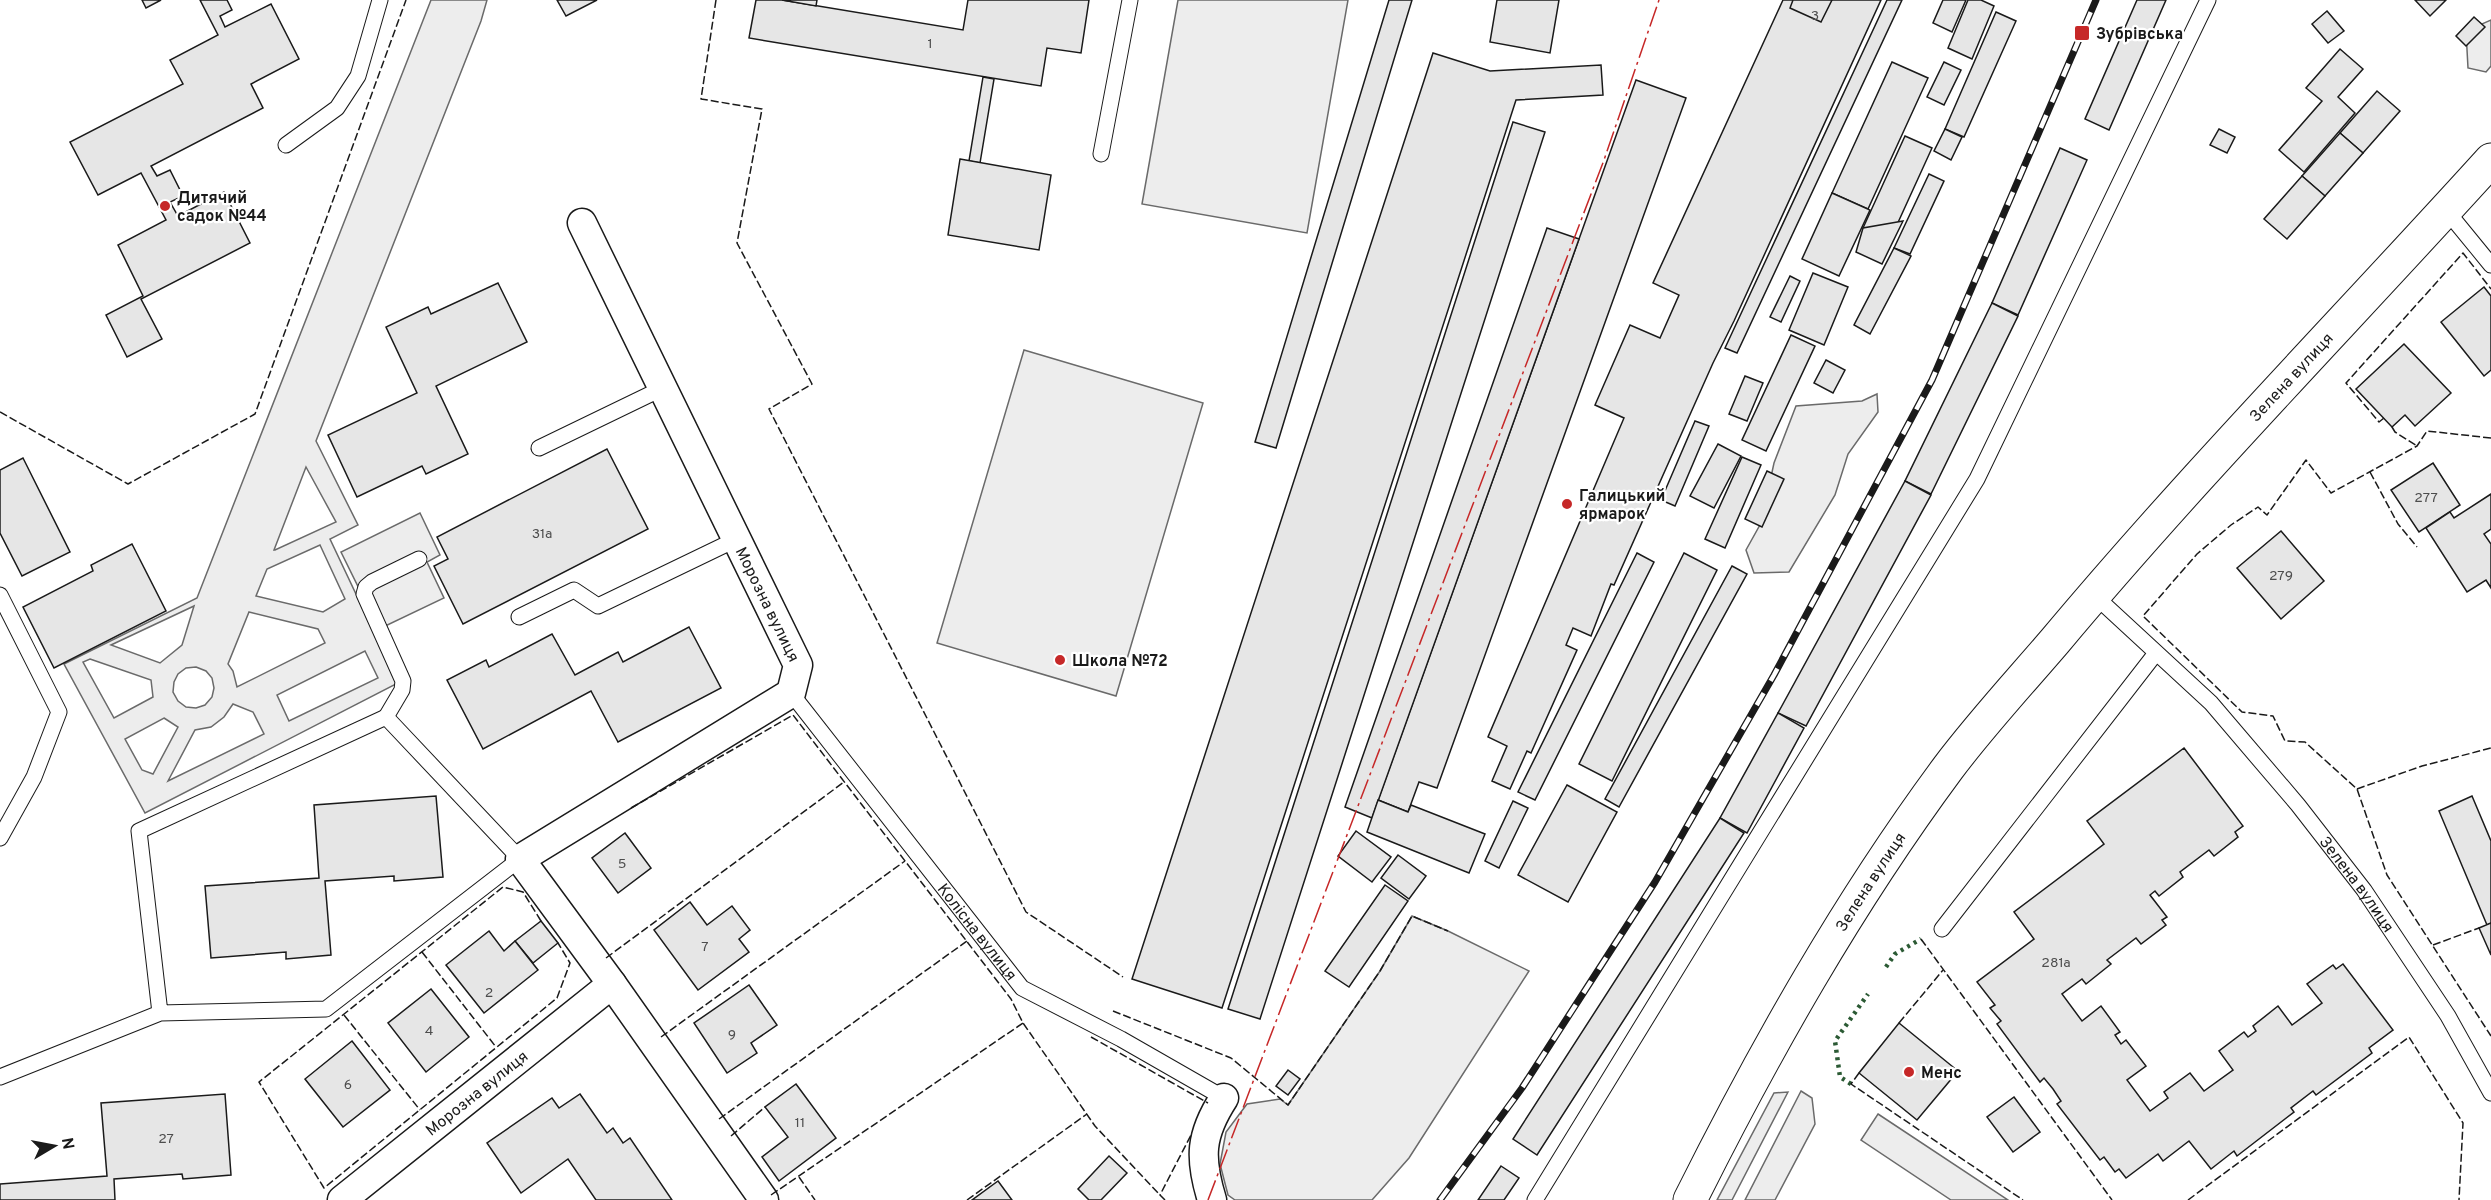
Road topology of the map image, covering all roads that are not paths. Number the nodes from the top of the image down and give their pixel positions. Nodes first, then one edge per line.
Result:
1 (380, 0) edge
2 (1130, 0) edge
3 (2208, 0) edge
4 (286, 145) dead end
5 (1101, 154) dead end
6 (2491, 160) edge
7 (2446, 210) junction
8 (582, 223) dead end
9 (2491, 266) edge
10 (663, 388) junction
11 (539, 448) dead end
12 (737, 539) junction
13 (419, 559) dead end
14 (2094, 594) junction
15 (0, 595) edge
16 (519, 617) dead end
17 (2156, 653) junction
18 (791, 693) junction
19 (386, 717) junction
20 (0, 838) edge
21 (520, 859) junction
22 (1942, 929) dead end
23 (612, 984) junction
24 (160, 1013) junction
25 (0, 1077) edge
26 (2491, 1093) edge
27 (1224, 1098) joint
28 (342, 1200) edge
29 (764, 1200) edge
30 (1212, 1200) edge
31 (1535, 1200) edge
32 (1690, 1200) edge

1 - 4 lane
2 - 5 lane
3 - 31 lane
6 - 7 main road, Зелена вулиця
7 - 9 lane
7 - 14 main road, Зелена вулиця
8 - 10 street, Морозна вулиця
10 - 11 lane
10 - 12 street, Морозна вулиця
12 - 16 lane
12 - 18 street, Морозна вулиця
13 - 19 lane
14 - 17 lane, Зелена вулиця
14 - 32 main road, Зелена вулиця
15 - 20 lane
17 - 22 lane
17 - 26 lane, Зелена вулиця
18 - 21 street
18 - 27 lane, Колісна вулиця
19 - 21 lane
19 - 24 lane
21 - 23 street
21 - 24 lane
23 - 28 street, Морозна вулиця
23 - 29 street
24 - 25 lane
27 - 30 street, Колісна вулиця

